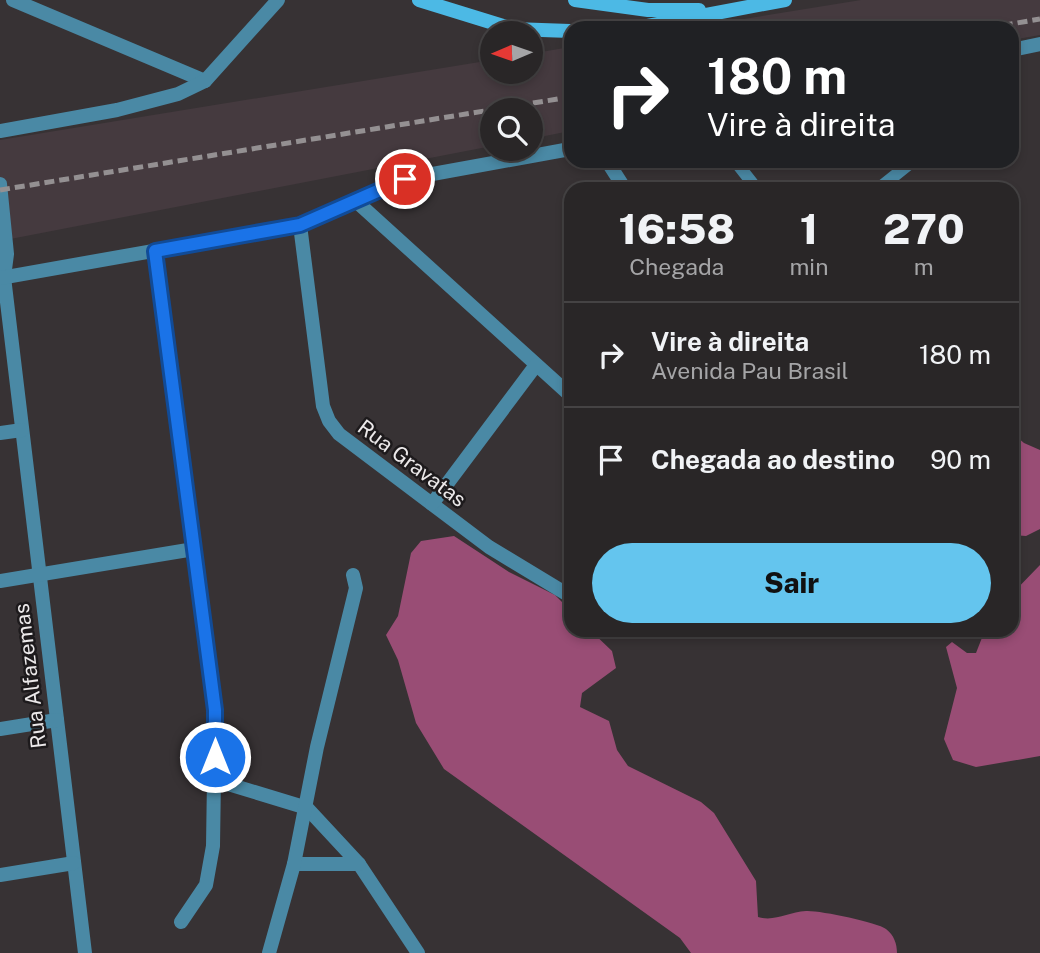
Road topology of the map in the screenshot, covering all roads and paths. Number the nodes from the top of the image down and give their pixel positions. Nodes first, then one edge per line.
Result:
1 (13, 0) edge
2 (278, 0) edge
3 (419, 0) edge
4 (575, 0) edge
5 (785, 0) edge
6 (689, 9) edge
7 (656, 21) edge
8 (564, 31) edge
9 (1040, 44) edge
10 (1019, 48) edge
11 (205, 81) junction
12 (0, 131) edge
13 (564, 150) edge
14 (904, 168) edge
15 (887, 182) edge
16 (0, 184) edge
17 (357, 202) junction
18 (300, 225) junction
19 (155, 251) junction
20 (2, 277) edge
21 (536, 365) junction
22 (564, 390) edge
23 (22, 430) junction
24 (0, 433) edge
25 (432, 504) junction
26 (194, 549) junction
27 (39, 574) junction
28 (353, 575) dead end
29 (0, 581) edge
30 (564, 592) edge
31 (57, 720) junction
32 (0, 729) edge
33 (215, 780) junction
34 (307, 808) junction
35 (74, 863) junction
36 (294, 864) junction
37 (359, 864) junction
38 (0, 874) edge
39 (181, 922) dead end
40 (85, 953) edge
41 (269, 953) edge
42 (418, 953) edge

1 - 11 street
2 - 11 street
3 - 8 street
4 - 6 street
5 - 6 street
6 - 7 street
9 - 10 street
11 - 12 street
13 - 17 street
14 - 15 lane
16 - 20 street, Rua Alfazemas
17 - 18 street
17 - 21 street
18 - 19 street
18 - 25 street, Rua Gravatas
19 - 20 street
19 - 26 street
20 - 23 street, Rua Alfazemas
21 - 22 street
21 - 25 street
23 - 24 street
23 - 27 street, Rua Alfazemas
25 - 30 street, Rua Gravatas
26 - 27 street
26 - 33 street
27 - 29 street
27 - 31 street, Rua Alfazemas
28 - 34 street
31 - 32 street
31 - 35 street, Rua Alfazemas
33 - 34 street
33 - 39 street
34 - 36 street
34 - 37 street
35 - 38 street
35 - 40 street, Rua Alfazemas
36 - 37 street
36 - 41 street
37 - 42 street

